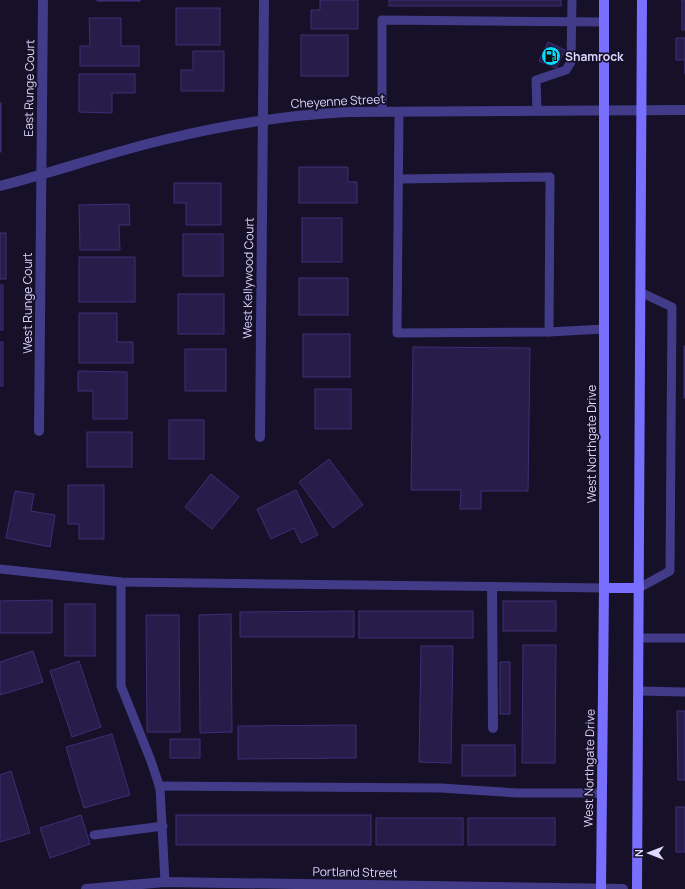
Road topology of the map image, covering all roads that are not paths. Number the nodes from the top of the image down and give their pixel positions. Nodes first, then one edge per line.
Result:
1 (43, 0) edge
2 (264, 0) edge
3 (572, 0) edge
4 (604, 0) edge
5 (642, 0) edge
6 (572, 22) junction
7 (604, 22) junction
8 (604, 110) junction
9 (641, 110) junction
10 (685, 110) edge
11 (537, 111) junction
12 (382, 112) junction
13 (399, 112) junction
14 (263, 120) junction
15 (41, 176) junction
16 (399, 179) junction
17 (0, 186) edge
18 (640, 292) junction
19 (604, 329) junction
20 (550, 332) junction
21 (39, 431) dead end
22 (260, 437) dead end
23 (0, 569) edge
24 (121, 582) junction
25 (492, 587) junction
26 (604, 588) junction
27 (640, 588) junction
28 (639, 638) junction
29 (685, 638) edge
30 (639, 691) junction
31 (685, 692) edge
32 (493, 728) dead end
33 (159, 786) junction
34 (601, 793) junction
35 (163, 826) junction
36 (94, 835) dead end
37 (165, 882) junction
38 (364, 887) edge
39 (86, 889) edge
40 (601, 889) edge
41 (623, 889) edge
42 (637, 889) edge

1 - 15 street, East Runge Court
2 - 14 street, West Kellywood Court
3 - 6 lane
4 - 7 main road, West Northgate Drive
5 - 9 main road
6 - 7 lane
6 - 11 lane
6 - 12 lane
7 - 8 main road, West Northgate Drive
8 - 9 street, Cheyenne Street
8 - 11 street, Cheyenne Street
8 - 19 main road, West Northgate Drive
9 - 10 street, Cheyenne Street
9 - 18 main road
11 - 13 street, Cheyenne Street
12 - 13 street, Cheyenne Street
12 - 14 street, Cheyenne Street
13 - 16 lane
14 - 15 street, Cheyenne Street
14 - 22 street, West Kellywood Court
15 - 17 street, Cheyenne Street
15 - 21 street, West Runge Court
16 - 20 lane
16 - 20 lane
18 - 27 main road
18 - 27 lane
19 - 20 lane
19 - 26 main road, West Northgate Drive
23 - 24 lane
24 - 25 lane
24 - 33 lane
25 - 26 lane
25 - 32 street
26 - 27 main road
26 - 34 main road, West Northgate Drive
27 - 28 main road
28 - 29 lane
28 - 30 main road
30 - 31 lane
30 - 42 main road
33 - 34 lane
33 - 35 lane
34 - 40 main road, West Northgate Drive
35 - 36 lane
35 - 37 lane
37 - 38 street, Portland Street
37 - 39 street, Portland Street
38 - 40 street, Portland Street
40 - 41 street, Portland Street

